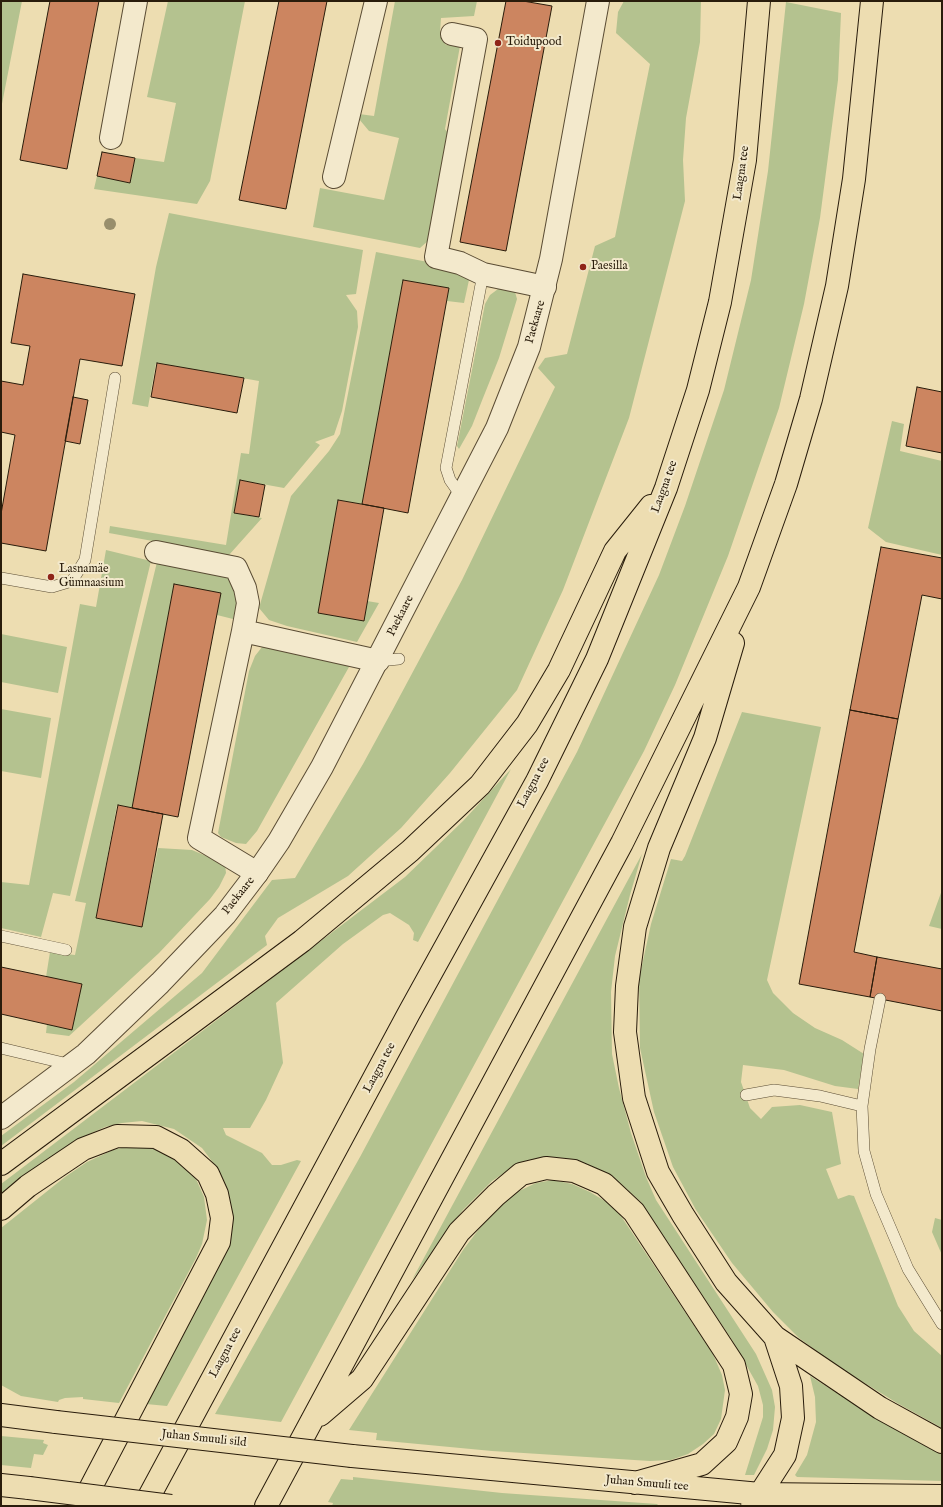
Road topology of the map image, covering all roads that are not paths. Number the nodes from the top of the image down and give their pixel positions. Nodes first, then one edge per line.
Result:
1 (136, 1) edge
2 (376, 1) edge
3 (598, 1) edge
4 (759, 1) edge
5 (872, 1) edge
6 (452, 34) dead end
7 (111, 138) dead end
8 (334, 177) dead end
9 (483, 274) junction
10 (545, 287) junction
11 (115, 378) dead end
12 (666, 488) junction
13 (462, 497) junction
14 (156, 552) dead end
15 (1, 578) edge
16 (749, 587) junction
17 (243, 631) junction
18 (388, 660) junction
19 (257, 873) junction
20 (1, 936) edge
21 (66, 950) dead end
22 (880, 999) dead end
23 (1, 1048) edge
24 (72, 1065) junction
25 (746, 1095) dead end
26 (862, 1106) junction
27 (1, 1118) edge
28 (1, 1164) edge
29 (1, 1209) edge
30 (942, 1324) edge
31 (775, 1338) junction
32 (5, 1412) edge
33 (312, 1422) junction
34 (942, 1442) edge
35 (352, 1456) joint
36 (635, 1483) junction
37 (1, 1484) edge
38 (942, 1496) edge
39 (751, 1502) edge
40 (81, 1506) edge
41 (144, 1506) edge
42 (171, 1506) edge
43 (266, 1506) edge

1 - 7 street
2 - 8 street
3 - 10 street, Paekaare
4 - 12 main road, Laagna tee
5 - 16 main road
6 - 9 street
9 - 10 street
9 - 13 lane
10 - 13 street, Paekaare
11 - 15 lane
12 - 28 main road
12 - 41 main road, Laagna tee
13 - 18 street, Paekaare
14 - 17 street
16 - 31 main road
16 - 33 main road
17 - 18 street
17 - 19 street
18 - 19 street, Paekaare
19 - 24 street, Paekaare
20 - 21 lane
22 - 26 lane
23 - 24 lane
24 - 27 street, Paekaare
25 - 26 lane
26 - 30 lane
29 - 40 main road
31 - 34 main road
31 - 39 main road
32 - 35 main road, Juhan Smuuli sild, bridge
33 - 36 main road
33 - 43 main road
35 - 36 main road, Juhan Smuuli tee
36 - 39 main road, Juhan Smuuli tee
37 - 42 main road, bridge
38 - 39 main road, Juhan Smuuli tee

